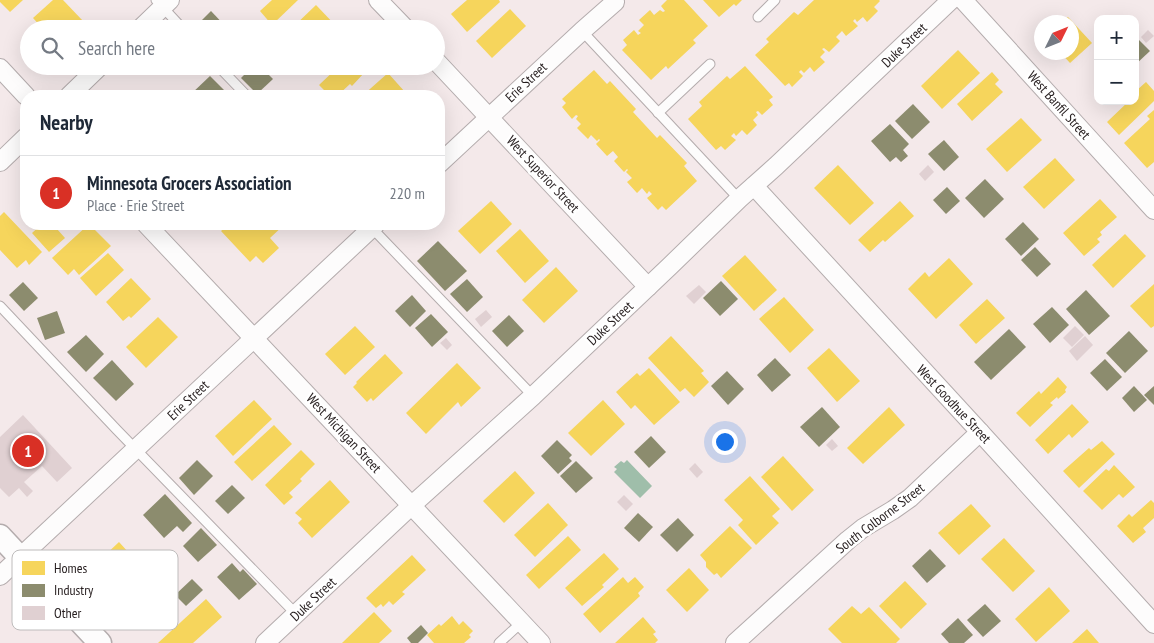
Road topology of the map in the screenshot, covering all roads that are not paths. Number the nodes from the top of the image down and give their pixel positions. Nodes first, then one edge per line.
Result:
1 (378, 0) edge
2 (775, 0) edge
3 (964, 0) edge
4 (163, 2) edge
5 (612, 2) edge
6 (943, 4) edge
7 (758, 17) dead end
8 (148, 20) edge
9 (176, 20) edge
10 (397, 20) edge
11 (582, 31) junction
12 (710, 64) dead end
13 (0, 68) edge
14 (445, 71) edge
15 (91, 75) edge
16 (227, 75) edge
17 (20, 90) edge
18 (75, 90) edge
19 (241, 90) edge
20 (658, 112) junction
21 (489, 117) junction
22 (20, 143) edge
23 (445, 158) edge
24 (0, 162) edge
25 (754, 186) junction
26 (738, 199) junction
27 (1154, 210) edge
28 (152, 230) edge
29 (367, 230) edge
30 (377, 230) edge
31 (648, 287) junction
32 (0, 306) edge
33 (255, 338) junction
34 (533, 396) junction
35 (980, 432) junction
36 (136, 448) junction
37 (412, 505) junction
38 (0, 536) edge
39 (13, 550) edge
40 (27, 550) edge
41 (12, 565) edge
42 (0, 576) edge
43 (296, 614) junction
44 (522, 622) junction
45 (1154, 624) edge
46 (88, 630) edge
47 (100, 643) edge
48 (265, 643) edge
49 (500, 643) edge
50 (541, 643) edge
51 (735, 643) edge

1 - 10 street
2 - 7 lane
3 - 27 street, West Banfil Street
4 - 8 street
4 - 9 lane
5 - 11 street, Erie Street
6 - 25 street, Duke Street
11 - 20 lane
11 - 21 street, Erie Street
12 - 20 lane
13 - 17 street
14 - 21 street, West Superior Street
15 - 18 street
16 - 19 lane
20 - 26 lane
21 - 23 street, Erie Street
21 - 31 street, West Superior Street
22 - 24 street
25 - 26 street, Duke Street
25 - 35 street, West Goodhue Street
26 - 31 street, Duke Street
28 - 33 street, West Michigan Street
29 - 33 street, Erie Street
30 - 34 lane
31 - 34 street, Duke Street
32 - 36 lane
33 - 36 street, Erie Street
33 - 37 street, West Michigan Street
34 - 37 street, Duke Street
35 - 45 street, West Goodhue Street
35 - 51 street, South Colborne Street
36 - 40 street, Erie Street
36 - 43 lane
37 - 43 street, Duke Street
37 - 44 street, West Michigan Street
38 - 39 street
41 - 42 street, Erie Street
43 - 48 street, Duke Street
44 - 49 lane
44 - 50 street, West Michigan Street
46 - 47 street

